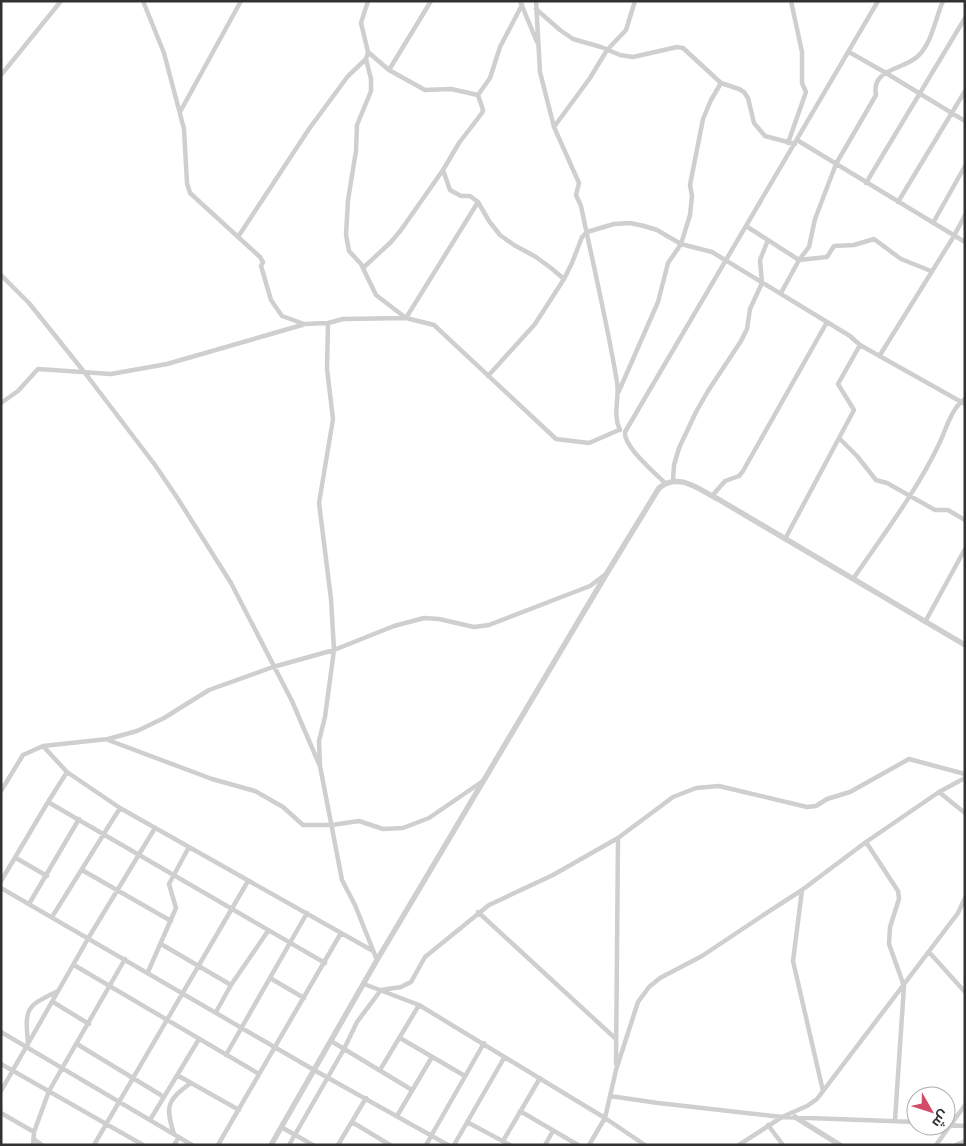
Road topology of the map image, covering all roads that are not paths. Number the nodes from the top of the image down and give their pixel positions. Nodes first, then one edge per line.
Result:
1 (61, 1) edge
2 (143, 1) edge
3 (241, 1) edge
4 (368, 1) edge
5 (431, 1) edge
6 (536, 1) edge
7 (635, 1) edge
8 (791, 1) edge
9 (878, 1) edge
10 (943, 1) edge
11 (521, 3) edge
12 (536, 8) junction
13 (965, 18) edge
14 (538, 46) junction
15 (607, 50) junction
16 (368, 52) junction
17 (849, 52) junction
18 (366, 59) junction
19 (390, 70) junction
20 (886, 73) junction
21 (1, 75) edge
22 (720, 83) junction
23 (965, 92) edge
24 (920, 94) junction
25 (478, 95) junction
26 (179, 112) junction
27 (952, 113) junction
28 (965, 121) edge
29 (554, 127) junction
30 (796, 142) junction
31 (788, 143) junction
32 (836, 164) junction
33 (965, 166) edge
34 (443, 170) junction
35 (866, 183) junction
36 (478, 202) junction
37 (898, 202) junction
38 (965, 215) edge
39 (933, 223) junction
40 (746, 226) junction
41 (587, 232) junction
42 (954, 236) junction
43 (238, 237) junction
44 (768, 240) junction
45 (965, 242) edge
46 (681, 244) junction
47 (726, 259) junction
48 (800, 260) junction
49 (363, 268) junction
50 (931, 271) junction
51 (1, 275) edge
52 (564, 279) junction
53 (762, 283) junction
54 (781, 293) junction
55 (406, 318) junction
56 (827, 322) junction
57 (328, 323) junction
58 (304, 324) junction
59 (860, 345) junction
60 (880, 355) junction
61 (85, 373) junction
62 (488, 376) junction
63 (617, 395) junction
64 (963, 402) edge
65 (1, 403) edge
66 (619, 430) junction
67 (624, 435) junction
68 (839, 438) junction
69 (673, 480) junction
70 (665, 483) junction
71 (712, 496) junction
72 (910, 496) junction
73 (965, 520) edge
74 (785, 539) junction
75 (965, 549) edge
76 (607, 573) junction
77 (852, 579) junction
78 (925, 622) junction
79 (965, 646) edge
80 (334, 650) junction
81 (273, 667) junction
82 (108, 739) junction
83 (43, 746) junction
84 (320, 766) junction
85 (67, 772) junction
86 (965, 774) edge
87 (965, 778) edge
88 (486, 779) junction
89 (1, 791) edge
90 (939, 792) junction
91 (48, 802) junction
92 (120, 808) junction
93 (965, 813) edge
94 (79, 820) junction
95 (332, 826) junction
96 (155, 828) junction
97 (105, 834) junction
98 (618, 838) junction
99 (866, 842) junction
100 (189, 847) junction
101 (138, 855) junction
102 (16, 858) junction
103 (82, 870) junction
104 (174, 875) junction
105 (47, 876) junction
106 (1, 881) edge
107 (248, 881) junction
108 (1, 888) edge
109 (802, 890) junction
110 (117, 891) junction
111 (965, 898) edge
112 (29, 904) junction
113 (231, 909) junction
114 (478, 912) junction
115 (307, 913) junction
116 (52, 917) junction
117 (171, 922) junction
118 (268, 931) junction
119 (341, 933) junction
120 (89, 938) junction
121 (161, 944) junction
122 (291, 944) junction
123 (373, 952) junction
124 (929, 952) junction
125 (125, 959) junction
126 (377, 960) junction
127 (324, 963) junction
128 (74, 965) junction
129 (198, 966) junction
130 (148, 972) junction
131 (270, 978) junction
132 (364, 984) junction
133 (231, 985) junction
134 (110, 986) junction
135 (904, 986) junction
136 (380, 990) junction
137 (59, 991) junction
138 (183, 992) junction
139 (965, 992) edge
140 (304, 998) junction
141 (53, 1002) junction
142 (419, 1005) junction
143 (216, 1012) junction
144 (167, 1020) junction
145 (89, 1024) junction
146 (242, 1028) junction
147 (1, 1032) edge
148 (400, 1038) junction
149 (199, 1039) junction
150 (616, 1039) junction
151 (331, 1041) junction
152 (484, 1043) junction
153 (77, 1044) junction
154 (27, 1046) junction
155 (275, 1047) junction
156 (344, 1049) junction
157 (226, 1055) junction
158 (432, 1057) junction
159 (504, 1058) junction
160 (1, 1064) edge
161 (63, 1068) junction
162 (13, 1070) junction
163 (314, 1070) junction
164 (380, 1070) junction
165 (616, 1070) junction
166 (259, 1074) junction
167 (177, 1075) junction
168 (465, 1076) junction
169 (328, 1077) junction
170 (134, 1078) junction
171 (540, 1078) junction
172 (191, 1083) junction
173 (412, 1090) junction
174 (1, 1091) edge
175 (49, 1091) junction
176 (823, 1091) junction
177 (610, 1096) junction
178 (164, 1097) junction
179 (366, 1098) junction
180 (120, 1102) junction
181 (965, 1105) edge
182 (239, 1110) junction
183 (520, 1111) junction
184 (1, 1113) edge
185 (397, 1116) junction
186 (956, 1116) edge
187 (782, 1117) junction
188 (795, 1117) junction
189 (605, 1118) junction
190 (150, 1120) junction
191 (895, 1120) junction
192 (906, 1121) edge
193 (352, 1122) junction
194 (467, 1122) junction
195 (107, 1124) junction
196 (768, 1125) junction
197 (281, 1127) junction
198 (553, 1130) junction
199 (34, 1132) junction
200 (176, 1135) junction
201 (295, 1135) junction
202 (431, 1135) junction
203 (503, 1141) junction
204 (34, 1142) edge
205 (965, 1142) edge
206 (382, 1143) edge
207 (838, 1144) edge
208 (42, 1145) edge
209 (94, 1145) edge
210 (142, 1145) edge
211 (174, 1145) edge
212 (192, 1145) edge
213 (218, 1145) edge
214 (271, 1145) edge
215 (289, 1145) edge
216 (313, 1145) edge
217 (338, 1145) edge
218 (390, 1145) edge
219 (426, 1145) edge
220 (448, 1145) edge
221 (454, 1145) edge
222 (510, 1145) edge
223 (545, 1145) edge
224 (578, 1145) edge
225 (589, 1145) edge
226 (645, 1145) edge
227 (738, 1145) edge
228 (783, 1145) edge
229 (956, 1145) edge

1 - 21 street
2 - 26 street
3 - 26 street
4 - 16 street
5 - 19 street
6 - 12 street
7 - 15 street
8 - 31 street
9 - 17 street
10 - 20 street
11 - 14 street
11 - 25 street
12 - 14 street
12 - 15 street
13 - 24 street
14 - 29 street
15 - 22 street
15 - 29 street
16 - 18 street
16 - 19 street
17 - 20 street
17 - 30 street
18 - 43 street
18 - 49 street
19 - 25 street
20 - 24 street
20 - 32 street
22 - 31 street
22 - 46 street
23 - 27 street
24 - 27 street
24 - 35 street
25 - 34 street
26 - 43 street
27 - 28 street
27 - 37 street
29 - 41 street
30 - 31 street
30 - 32 street
30 - 40 street
32 - 35 street
32 - 48 street
33 - 39 street
34 - 36 street
34 - 49 street
35 - 37 street
36 - 52 street
36 - 55 street
37 - 39 street
38 - 42 street
39 - 42 street
40 - 44 street
40 - 47 street
41 - 46 street
41 - 52 street
41 - 63 street
42 - 45 street
42 - 50 street
43 - 58 street
44 - 48 street
44 - 53 street
46 - 47 street
46 - 63 street
47 - 53 street
47 - 67 street
48 - 50 street
48 - 54 street
49 - 55 street
50 - 60 street
51 - 61 street
52 - 62 street
53 - 54 street
53 - 69 street
54 - 56 street
55 - 57 street
55 - 62 street
56 - 59 street
56 - 71 street
57 - 58 street
57 - 80 street
58 - 61 street
59 - 60 street
59 - 68 street
60 - 64 street
61 - 65 street
61 - 81 street
62 - 66 street
63 - 66 street
64 - 72 street
66 - 67 street
67 - 70 street
68 - 72 street
68 - 74 street
69 - 70 street
69 - 71 street
70 - 76 street
71 - 74 street
72 - 73 street
72 - 77 street
74 - 77 street
75 - 78 street
76 - 80 street
76 - 88 street
77 - 78 street
78 - 79 street
80 - 81 street
80 - 84 street
81 - 82 street
81 - 84 street
82 - 83 street
82 - 95 street
83 - 85 street
83 - 89 street
84 - 95 street
85 - 91 street
85 - 92 street
86 - 98 street
87 - 90 street
88 - 95 street
88 - 126 street
90 - 93 street
90 - 99 street
91 - 94 street
91 - 102 street
92 - 96 street
92 - 97 street
94 - 97 street
94 - 105 street
95 - 123 street
96 - 100 street
96 - 101 street
97 - 101 street
97 - 103 street
98 - 114 street
98 - 150 street
99 - 109 street
99 - 135 street
100 - 104 street
100 - 107 street
101 - 104 street
101 - 110 street
102 - 105 street
102 - 106 street
103 - 110 street
103 - 116 street
104 - 113 street
104 - 117 street
105 - 112 street
107 - 113 street
107 - 115 street
108 - 112 street
109 - 165 street
109 - 176 street
110 - 117 street
110 - 120 street
111 - 124 street
112 - 116 street
113 - 118 street
113 - 129 street
114 - 136 street
114 - 150 street
115 - 119 street
115 - 122 street
116 - 120 street
117 - 121 street
118 - 122 street
118 - 133 street
119 - 123 street
119 - 127 street
120 - 125 street
120 - 128 street
121 - 129 street
121 - 130 street
122 - 127 street
122 - 131 street
123 - 126 street
124 - 135 street
124 - 139 street
125 - 130 street
125 - 134 street
126 - 132 street
127 - 140 street
128 - 134 street
128 - 137 street
129 - 133 street
129 - 138 street
130 - 138 street
131 - 140 street
131 - 146 street
132 - 136 street
132 - 151 street
133 - 143 street
134 - 144 street
134 - 145 street
135 - 176 street
135 - 191 street
136 - 142 street
136 - 156 street
137 - 141 street
137 - 154 street
138 - 143 street
138 - 144 street
140 - 155 street
141 - 145 street
141 - 154 street
142 - 148 street
142 - 152 street
143 - 146 street
144 - 149 street
144 - 170 street
145 - 153 street
146 - 155 street
146 - 157 street
147 - 154 street
148 - 158 street
148 - 164 street
149 - 157 street
149 - 167 street
150 - 165 street
151 - 156 street
151 - 163 street
152 - 159 street
152 - 168 street
153 - 161 street
153 - 170 street
154 - 161 street
154 - 162 street
155 - 163 street
155 - 166 street
156 - 164 street
156 - 169 street
157 - 166 street
158 - 168 street
158 - 173 street
159 - 171 street
159 - 194 street
160 - 162 street
161 - 175 street
161 - 180 street
162 - 174 street
162 - 175 street
163 - 169 street
163 - 197 street
164 - 173 street
165 - 177 street
166 - 182 street
167 - 172 street
167 - 178 street
168 - 202 street
169 - 179 street
169 - 201 street
170 - 178 street
170 - 180 street
171 - 183 street
171 - 189 street
172 - 182 street
172 - 200 street
173 - 185 street
175 - 195 street
175 - 199 street
176 - 187 street
177 - 187 street
177 - 189 street
178 - 190 street
179 - 185 street
179 - 193 street
180 - 190 street
180 - 195 street
181 - 186 street
182 - 213 street
183 - 198 street
183 - 203 street
184 - 199 street
185 - 202 street
187 - 188 street
187 - 196 street
188 - 191 street
188 - 207 street
189 - 225 street
189 - 226 street
190 - 200 street
191 - 192 street
193 - 206 street
193 - 217 street
194 - 203 street
194 - 221 street
195 - 209 street
195 - 210 street
196 - 227 street
196 - 228 street
197 - 201 street
197 - 214 street
198 - 223 street
198 - 224 street
199 - 204 street
200 - 211 street
200 - 212 street
201 - 215 street
201 - 216 street
202 - 219 street
202 - 220 street
203 - 222 street
204 - 208 street
205 - 229 street
206 - 218 street

